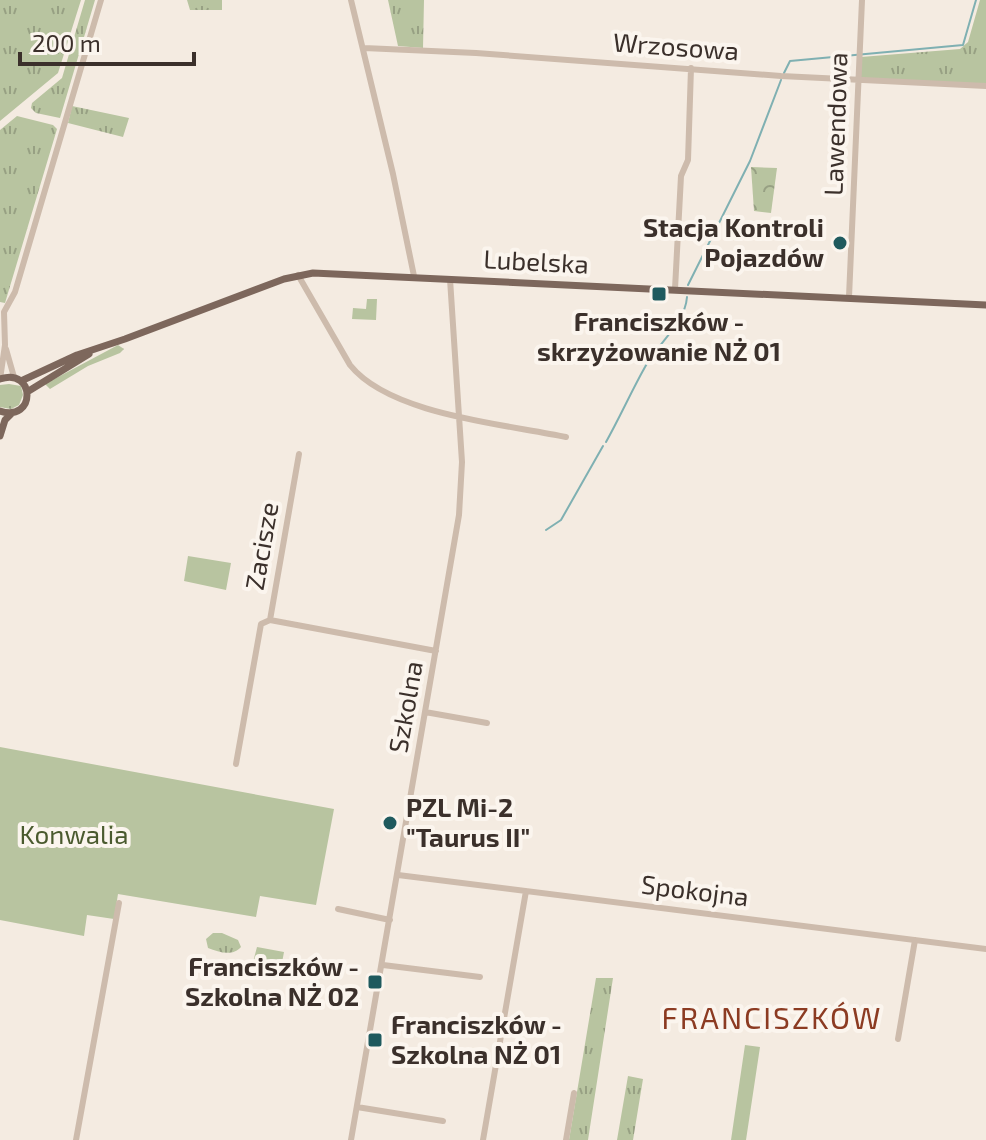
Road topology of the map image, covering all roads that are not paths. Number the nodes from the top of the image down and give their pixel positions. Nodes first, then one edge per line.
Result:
1 (101, 0) edge
2 (351, 0) edge
3 (862, 0) edge
4 (364, 48) junction
5 (691, 68) junction
6 (858, 79) junction
7 (986, 86) edge
8 (298, 275) junction
9 (414, 276) junction
10 (450, 279) junction
11 (675, 289) junction
12 (849, 297) junction
13 (986, 305) edge
14 (5, 345) junction
15 (98, 349) junction
16 (0, 379) edge
17 (17, 379) junction
18 (27, 392) junction
19 (0, 411) edge
20 (11, 414) junction
21 (459, 416) junction
22 (0, 436) edge
23 (566, 437) dead end
24 (299, 454) dead end
25 (270, 620) junction
26 (436, 651) junction
27 (425, 712) junction
28 (487, 723) dead end
29 (236, 764) dead end
30 (398, 875) junction
31 (526, 891) junction
32 (119, 903) dead end
33 (338, 909) dead end
34 (390, 920) junction
35 (915, 940) junction
36 (986, 949) edge
37 (383, 965) junction
38 (480, 977) dead end
39 (898, 1039) dead end
40 (574, 1093) dead end
41 (357, 1107) junction
42 (443, 1121) dead end
43 (76, 1140) edge
44 (351, 1140) edge
45 (483, 1140) edge
46 (566, 1140) edge

1 - 14 street
2 - 4 street
3 - 6 street, Lawendowa
4 - 5 street, Wrzosowa
4 - 9 street
5 - 6 street, Wrzosowa
5 - 11 street
6 - 7 street, Wrzosowa
6 - 12 street, Lawendowa
8 - 9 main road, Lubelska
8 - 15 main road, Lubelska
8 - 21 street
9 - 10 main road, Lubelska
10 - 11 main road, Lubelska
10 - 21 street, Szkolna
11 - 12 main road, Lubelska
12 - 13 main road, Lubelska
14 - 16 street
14 - 17 street
15 - 17 main road, Lubelska
15 - 18 main road, Lubelska
16 - 17 main road, Lubelska
17 - 18 main road
18 - 20 main road
19 - 20 main road
20 - 22 main road
21 - 23 street
21 - 26 street, Szkolna
24 - 25 street, Zacisze
25 - 26 street, Zacisze
25 - 29 street
26 - 27 street, Szkolna
27 - 28 street
27 - 30 street, Szkolna
30 - 31 street, Spokojna
30 - 34 street, Szkolna
31 - 35 street, Spokojna
31 - 45 street
32 - 43 street
33 - 34 street
34 - 37 street, Szkolna
35 - 36 street, Spokojna
35 - 39 street
37 - 38 street
37 - 41 street, Szkolna
40 - 46 street
41 - 42 street
41 - 44 street, Szkolna

